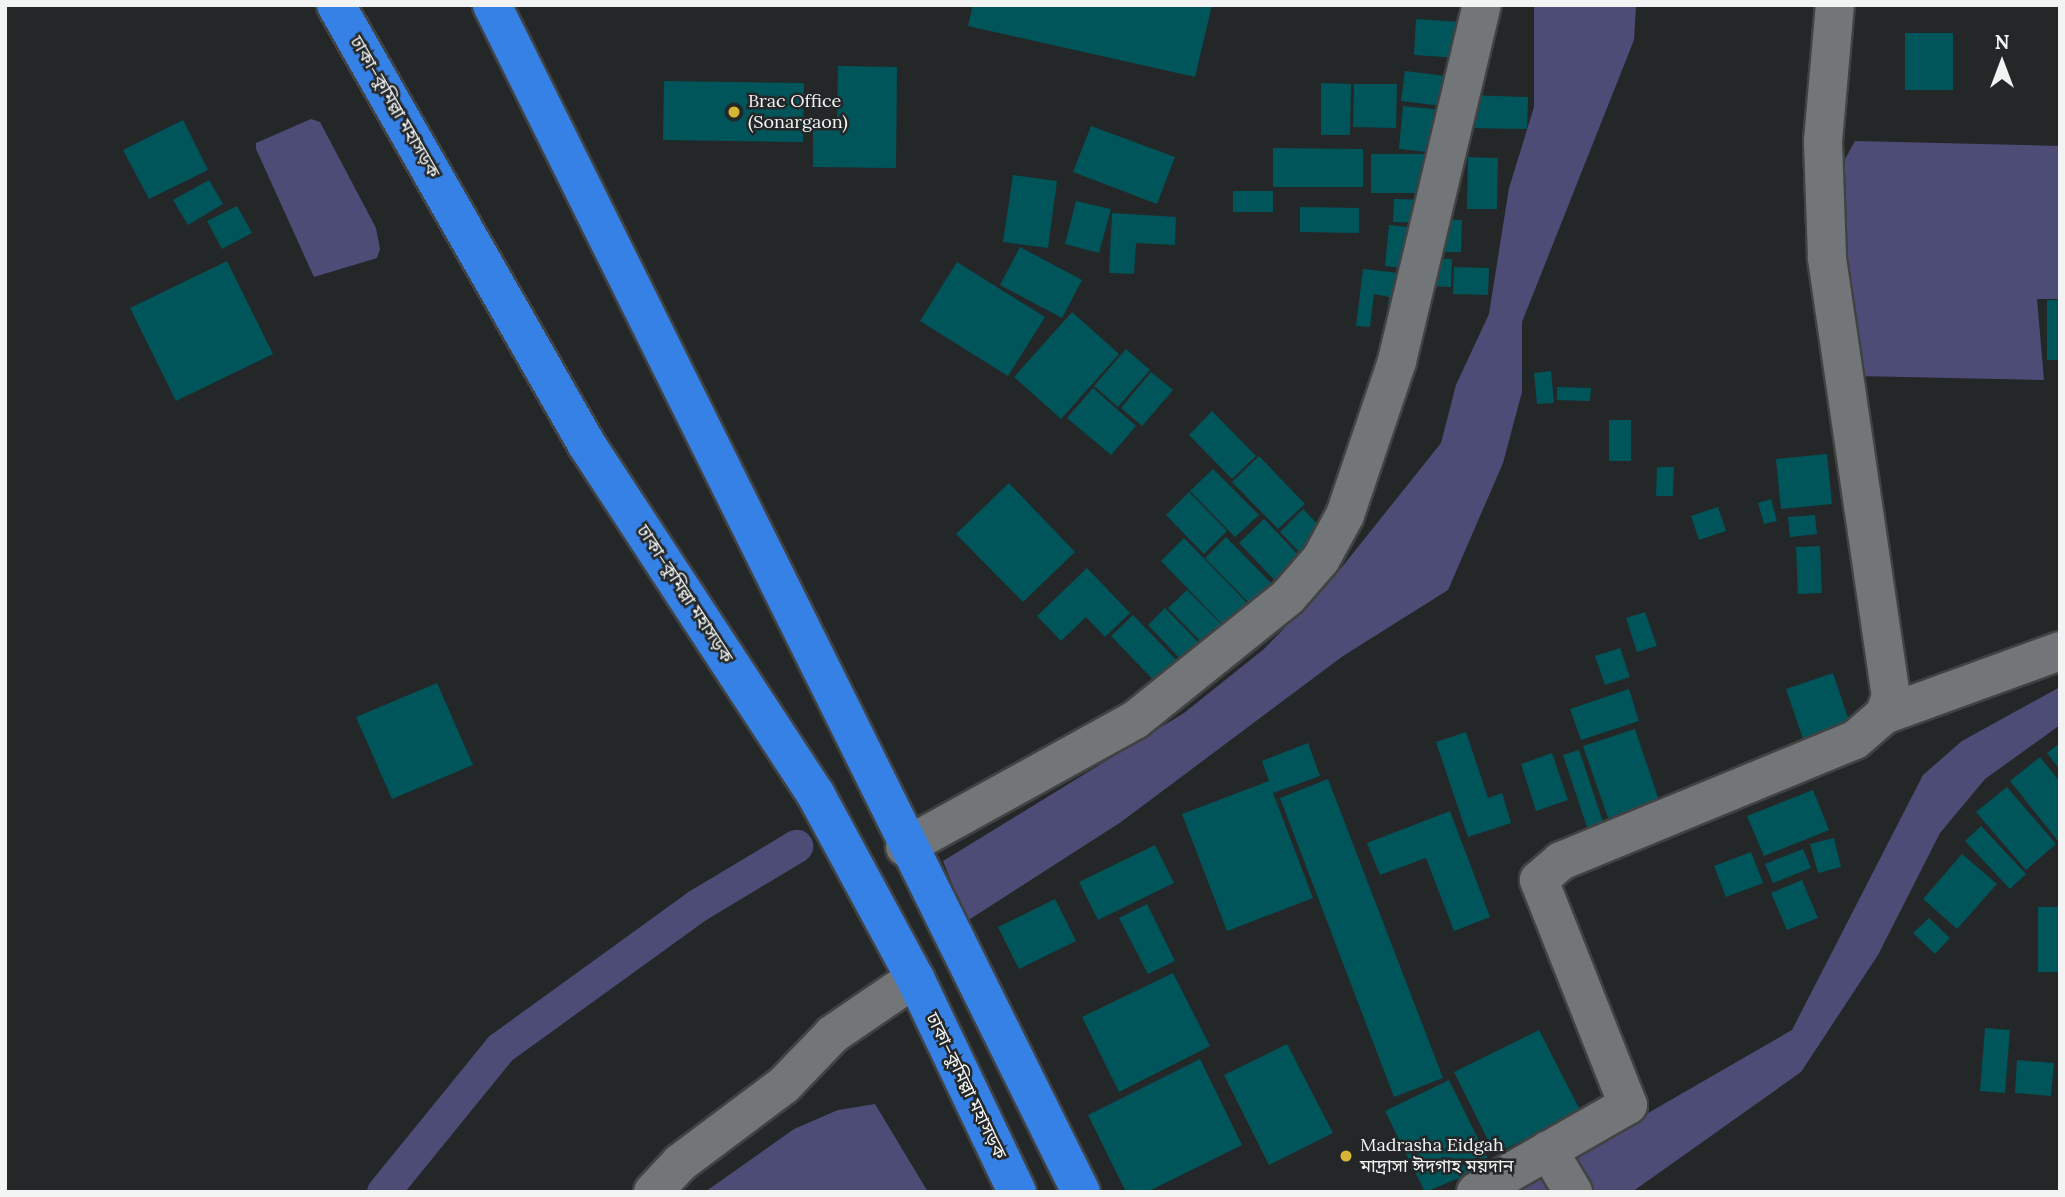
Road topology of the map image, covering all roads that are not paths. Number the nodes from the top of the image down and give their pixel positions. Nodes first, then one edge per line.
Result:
1 (336, 5) edge
2 (492, 5) edge
3 (1482, 5) edge
4 (1835, 5) edge
5 (2060, 651) edge
6 (1884, 715) junction
7 (905, 847) junction
8 (915, 978) junction
9 (1548, 1150) junction
10 (653, 1192) edge
11 (1017, 1192) edge
12 (1081, 1192) edge
13 (1476, 1192) edge
14 (1573, 1192) edge

1 - 8 highway, ঢাকা–কুমিল্লা মহাসড়ক
2 - 7 highway
3 - 7 street
4 - 6 street
5 - 6 street
6 - 9 street
7 - 12 highway
8 - 10 street
8 - 11 highway, ঢাকা–কুমিল্লা মহাসড়ক
9 - 13 street
9 - 14 street

